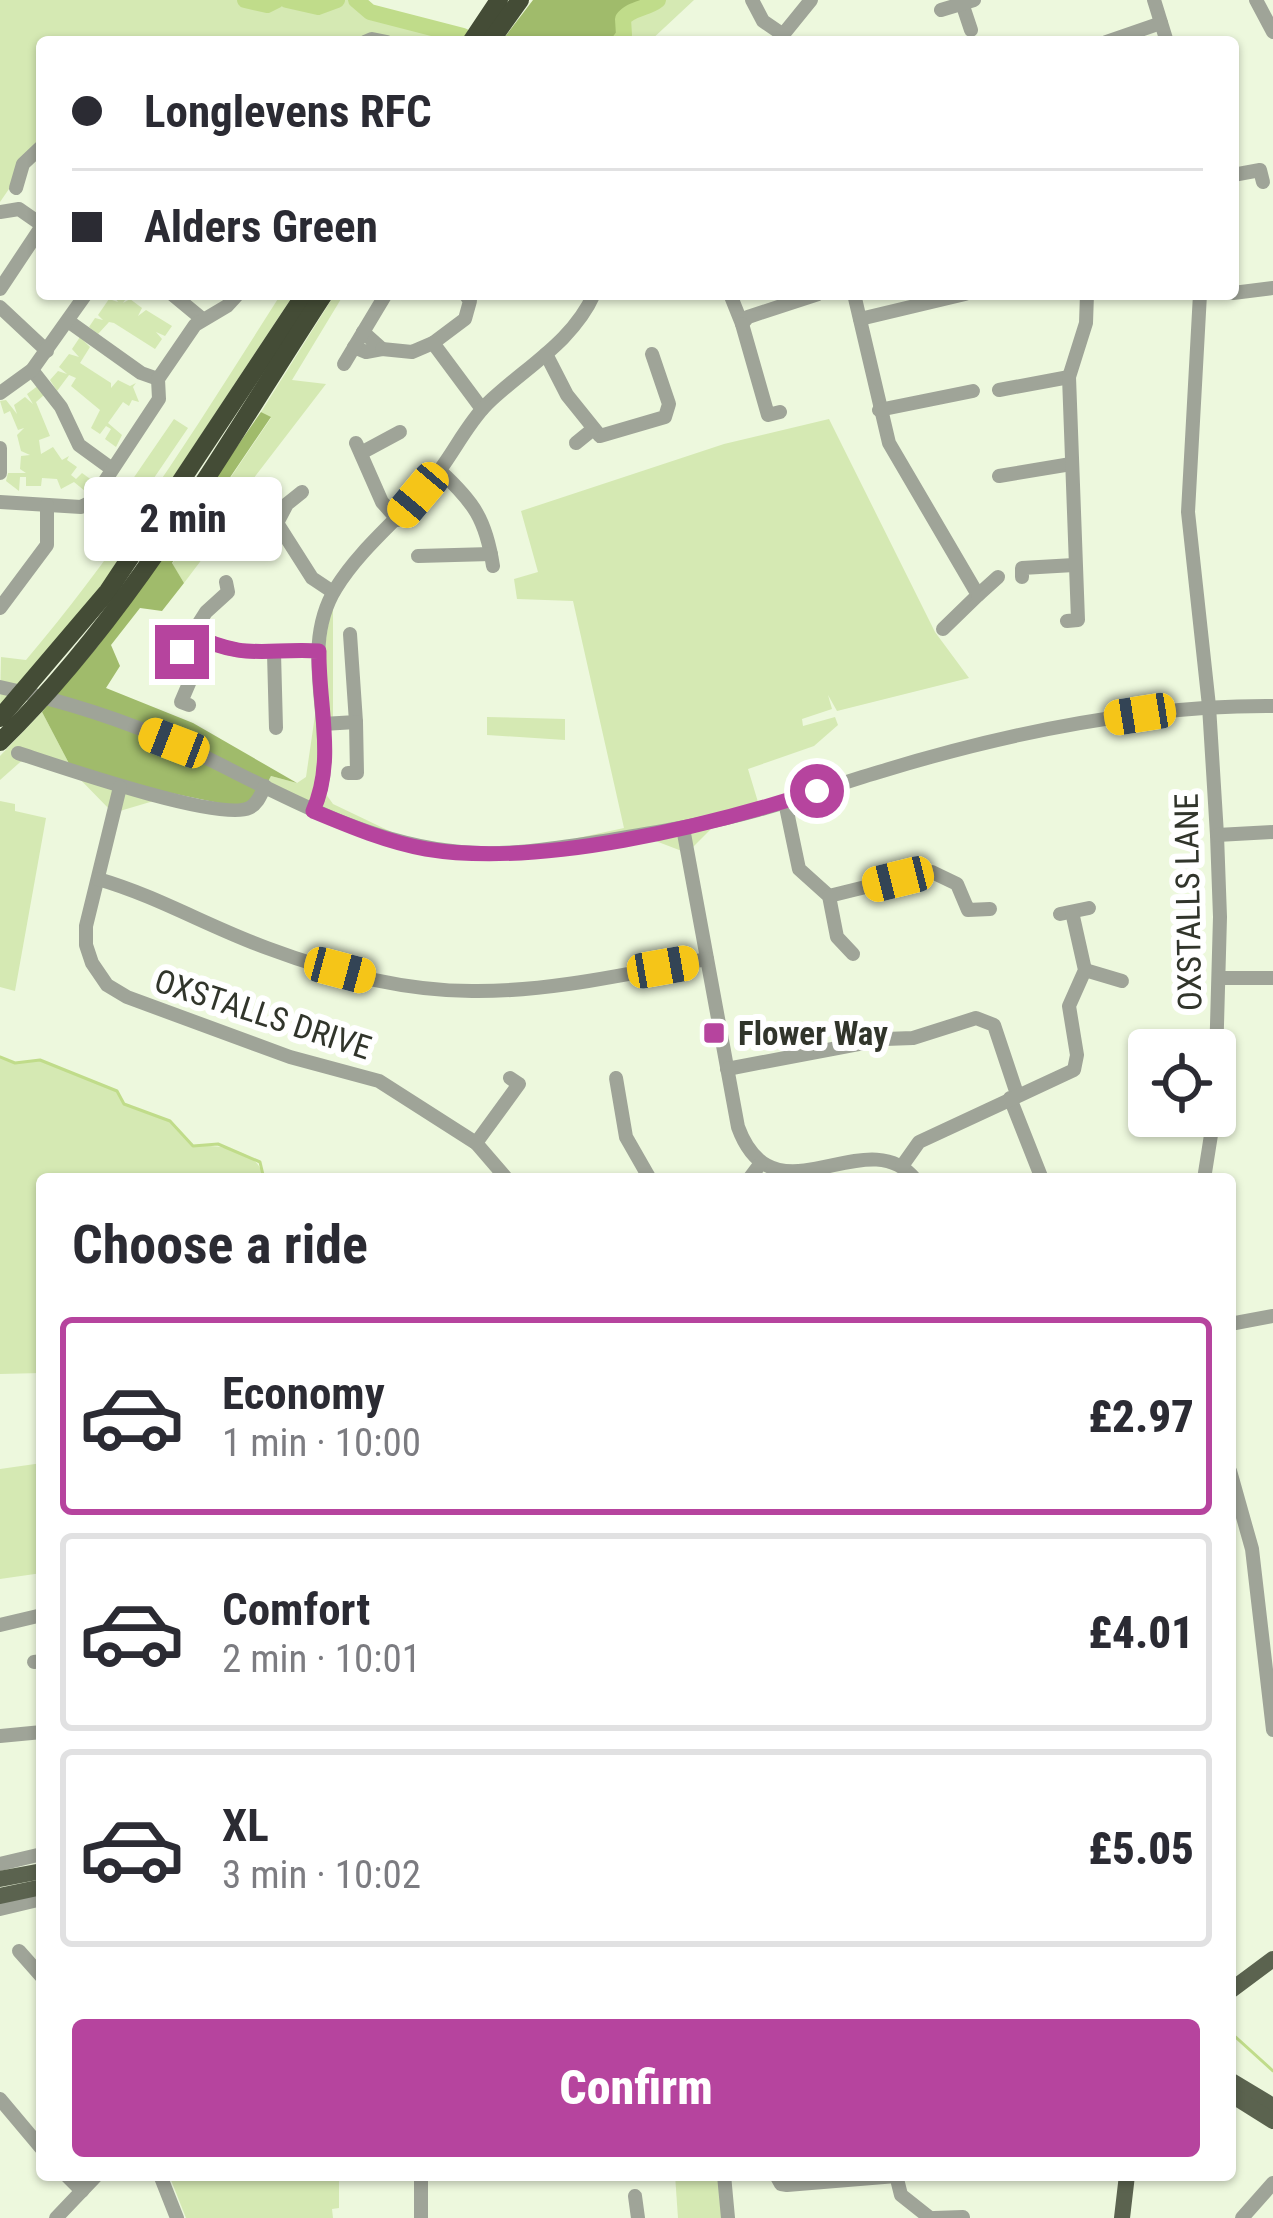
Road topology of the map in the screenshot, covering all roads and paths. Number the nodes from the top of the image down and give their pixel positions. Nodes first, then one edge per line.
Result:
1 (499, 0) edge
2 (520, 0) edge
3 (752, 0) edge
4 (811, 0) edge
5 (1154, 0) edge
6 (1256, 0) edge
7 (966, 1) edge
8 (940, 10) dead end
9 (1161, 23) junction
10 (1271, 24) edge
11 (971, 30) dead end
12 (475, 36) edge
13 (494, 36) edge
14 (777, 36) edge
15 (781, 36) edge
16 (1123, 36) edge
17 (1165, 36) edge
18 (36, 152) edge
19 (1239, 174) edge
20 (1263, 182) dead end
21 (16, 188) dead end
22 (6, 210) edge
23 (36, 223) edge
24 (36, 235) edge
25 (1273, 288) edge
26 (0, 289) edge
27 (1239, 292) edge
28 (82, 300) edge
29 (179, 300) edge
30 (232, 300) edge
31 (301, 300) edge
32 (320, 300) edge
33 (382, 300) edge
34 (469, 300) edge
35 (586, 300) edge
36 (732, 300) edge
37 (800, 300) edge
38 (855, 300) edge
39 (940, 300) edge
40 (1087, 300) edge
41 (1200, 300) edge
42 (0, 307) edge
43 (201, 318) junction
44 (860, 319) junction
45 (68, 321) junction
46 (742, 325) junction
47 (359, 339) junction
48 (433, 343) junction
49 (47, 351) junction
50 (546, 354) junction
51 (650, 361) dead end
52 (344, 364) dead end
53 (32, 370) junction
54 (1069, 376) junction
55 (158, 379) junction
56 (1005, 386) dead end
57 (973, 392) dead end
58 (0, 394) edge
59 (482, 410) junction
60 (879, 410) junction
61 (780, 412) dead end
62 (592, 430) junction
63 (395, 438) dead end
64 (577, 442) dead end
65 (0, 448) edge
66 (1071, 464) junction
67 (112, 469) junction
68 (440, 471) junction
69 (0, 473) edge
70 (1010, 479) dead end
71 (300, 497) dead end
72 (0, 502) edge
73 (47, 505) junction
74 (398, 520) junction
75 (413, 555) dead end
76 (1074, 566) junction
77 (998, 577) dead end
78 (1022, 577) dead end
79 (231, 590) dead end
80 (333, 592) junction
81 (978, 595) junction
82 (0, 608) edge
83 (1077, 620) dead end
84 (943, 629) dead end
85 (192, 634) junction
86 (350, 634) dead end
87 (319, 651) junction
88 (274, 653) junction
89 (0, 687) edge
90 (181, 702) dead end
91 (1209, 706) junction
92 (1273, 706) edge
93 (0, 718) edge
94 (270, 722) dead end
95 (356, 722) junction
96 (322, 724) junction
97 (0, 742) edge
98 (19, 753) dead end
99 (357, 773) dead end
100 (266, 786) junction
101 (120, 787) junction
102 (784, 802) junction
103 (313, 811) junction
104 (683, 828) junction
105 (1273, 832) edge
106 (1217, 835) junction
107 (98, 879) junction
108 (830, 896) junction
109 (1088, 908) dead end
110 (990, 909) dead end
111 (853, 954) dead end
112 (707, 959) junction
113 (1085, 970) junction
114 (1219, 978) junction
115 (1273, 978) edge
116 (1124, 982) dead end
117 (1217, 1029) edge
118 (728, 1069) junction
119 (612, 1075) dead end
120 (510, 1078) dead end
121 (1013, 1096) junction
122 (1211, 1137) edge
123 (476, 1143) junction
124 (760, 1163) junction
125 (902, 1166) junction
126 (502, 1173) edge
127 (647, 1173) edge
128 (753, 1173) edge
129 (909, 1173) edge
130 (1040, 1173) edge
131 (1205, 1173) edge
132 (1273, 1316) edge
133 (1236, 1323) edge
134 (1236, 1502) edge
135 (1273, 1566) edge
136 (1255, 1569) junction
137 (36, 1616) edge
138 (0, 1625) edge
139 (1273, 1730) edge
140 (36, 1733) edge
141 (0, 1736) edge
142 (36, 1855) edge
143 (0, 1864) edge
144 (36, 1872) edge
145 (0, 1879) edge
146 (36, 1888) edge
147 (0, 1896) edge
148 (36, 1900) edge
149 (0, 1909) edge
150 (19, 1951) dead end
151 (1273, 1959) edge
152 (36, 1970) edge
153 (1236, 1987) edge
154 (1236, 2084) edge
155 (0, 2098) edge
156 (1236, 2098) edge
157 (1273, 2106) edge
158 (1273, 2121) edge
159 (36, 2142) edge
160 (72, 2181) edge
161 (92, 2181) edge
162 (162, 2181) edge
163 (421, 2181) edge
164 (725, 2181) edge
165 (825, 2181) edge
166 (898, 2181) edge
167 (1126, 2181) edge
168 (1273, 2183) edge
169 (778, 2185) edge
170 (82, 2192) junction
171 (635, 2197) dead end
172 (963, 2217) edge
173 (56, 2218) edge
174 (177, 2218) edge
175 (421, 2218) edge
176 (638, 2218) edge
177 (728, 2218) edge
178 (932, 2218) edge
179 (1122, 2218) edge
180 (1242, 2218) edge

1 - 12 highway
2 - 13 highway
3 - 14 street
4 - 15 street
5 - 9 street
6 - 10 street
7 - 8 street
7 - 11 street
9 - 16 street
9 - 17 street
18 - 21 street
19 - 20 street
22 - 23 street
24 - 26 street
25 - 27 street
28 - 45 street
29 - 43 street
30 - 43 street
31 - 93 highway
32 - 97 highway
33 - 47 street
34 - 48 street
35 - 50 street
36 - 46 street
37 - 46 street
38 - 44 street
39 - 44 street
40 - 54 street
41 - 91 street, OXSTALLS LANE
42 - 49 street
43 - 55 street
44 - 60 street
45 - 49 street
45 - 55 street
46 - 61 street
47 - 48 street
47 - 52 street
48 - 59 street
49 - 53 street
50 - 59 street
50 - 62 street
51 - 62 street
53 - 58 street
53 - 67 street
54 - 56 street
54 - 66 street
55 - 67 street
57 - 60 street
59 - 68 street
60 - 81 street
62 - 64 street
63 - 74 street
65 - 69 street
66 - 70 street
66 - 76 street
67 - 73 street
68 - 74 street
68 - 75 street
71 - 80 street
72 - 73 street
73 - 82 street
74 - 80 street
76 - 78 street
76 - 83 street
77 - 81 street
79 - 85 street
80 - 87 street
81 - 84 street
85 - 88 street
85 - 90 street
86 - 95 street
87 - 88 street
87 - 96 street
88 - 94 street
89 - 100 street
91 - 92 street
91 - 102 street
91 - 106 street, OXSTALLS LANE
95 - 96 street
95 - 99 street
96 - 103 street
98 - 101 street
100 - 101 street
100 - 103 street
101 - 107 street, OXSTALLS DRIVE
102 - 104 street
102 - 108 street
103 - 104 street
104 - 112 street
105 - 106 street
106 - 114 street, OXSTALLS LANE
107 - 112 street
107 - 123 street, OXSTALLS DRIVE
108 - 110 street
108 - 111 street
109 - 113 street
112 - 118 street
113 - 116 street
113 - 121 street
114 - 115 street
114 - 117 street, OXSTALLS LANE
118 - 121 street
118 - 124 street
119 - 127 street
120 - 123 street
121 - 125 street
121 - 130 street
122 - 131 street
123 - 126 street, OXSTALLS DRIVE
124 - 125 street
124 - 128 street
125 - 129 street
132 - 133 street
134 - 136 street
135 - 136 street
136 - 139 street
137 - 138 street
140 - 141 street
142 - 143 street
144 - 145 main road
146 - 147 main road
148 - 149 street
150 - 152 street
151 - 153 main road
154 - 157 main road
155 - 159 street
156 - 158 main road
160 - 170 street
161 - 170 street
162 - 174 street
163 - 175 street
164 - 177 street
165 - 169 street
166 - 178 street
167 - 179 main road
168 - 180 street
170 - 173 street
171 - 176 street
172 - 178 street

